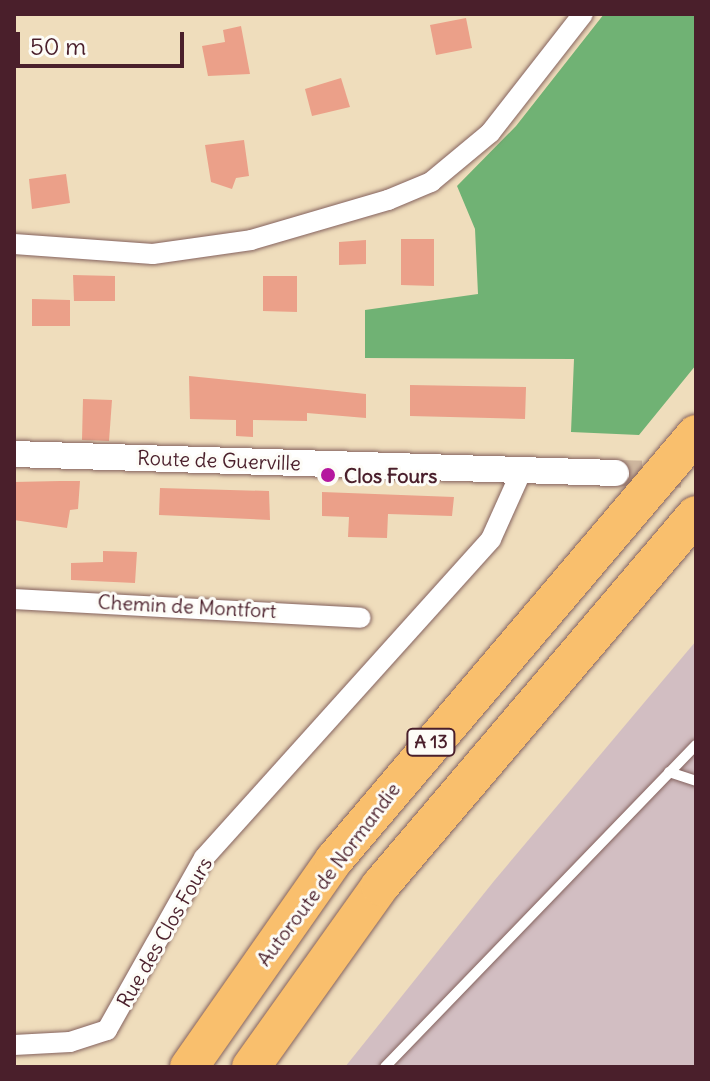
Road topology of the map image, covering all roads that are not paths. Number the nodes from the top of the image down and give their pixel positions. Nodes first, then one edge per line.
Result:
1 (583, 14) edge
2 (14, 244) edge
3 (696, 434) edge
4 (14, 454) edge
5 (522, 470) junction
6 (616, 473) tunnel mouth
7 (696, 515) edge
8 (14, 599) edge
9 (360, 618) dead end
10 (696, 745) edge
11 (669, 772) junction
12 (696, 781) edge
13 (14, 1045) edge
14 (189, 1067) edge
15 (251, 1067) edge
16 (385, 1067) edge

1 - 2 street
3 - 14 highway, Autoroute de Normandie / A 13
4 - 5 street, Route de Guerville
5 - 6 street, Route de Guerville
5 - 13 street, Rue des Clos Fours
7 - 15 highway, A 13
8 - 9 street, Chemin de Montfort
10 - 11 lane
11 - 12 lane
11 - 16 lane

